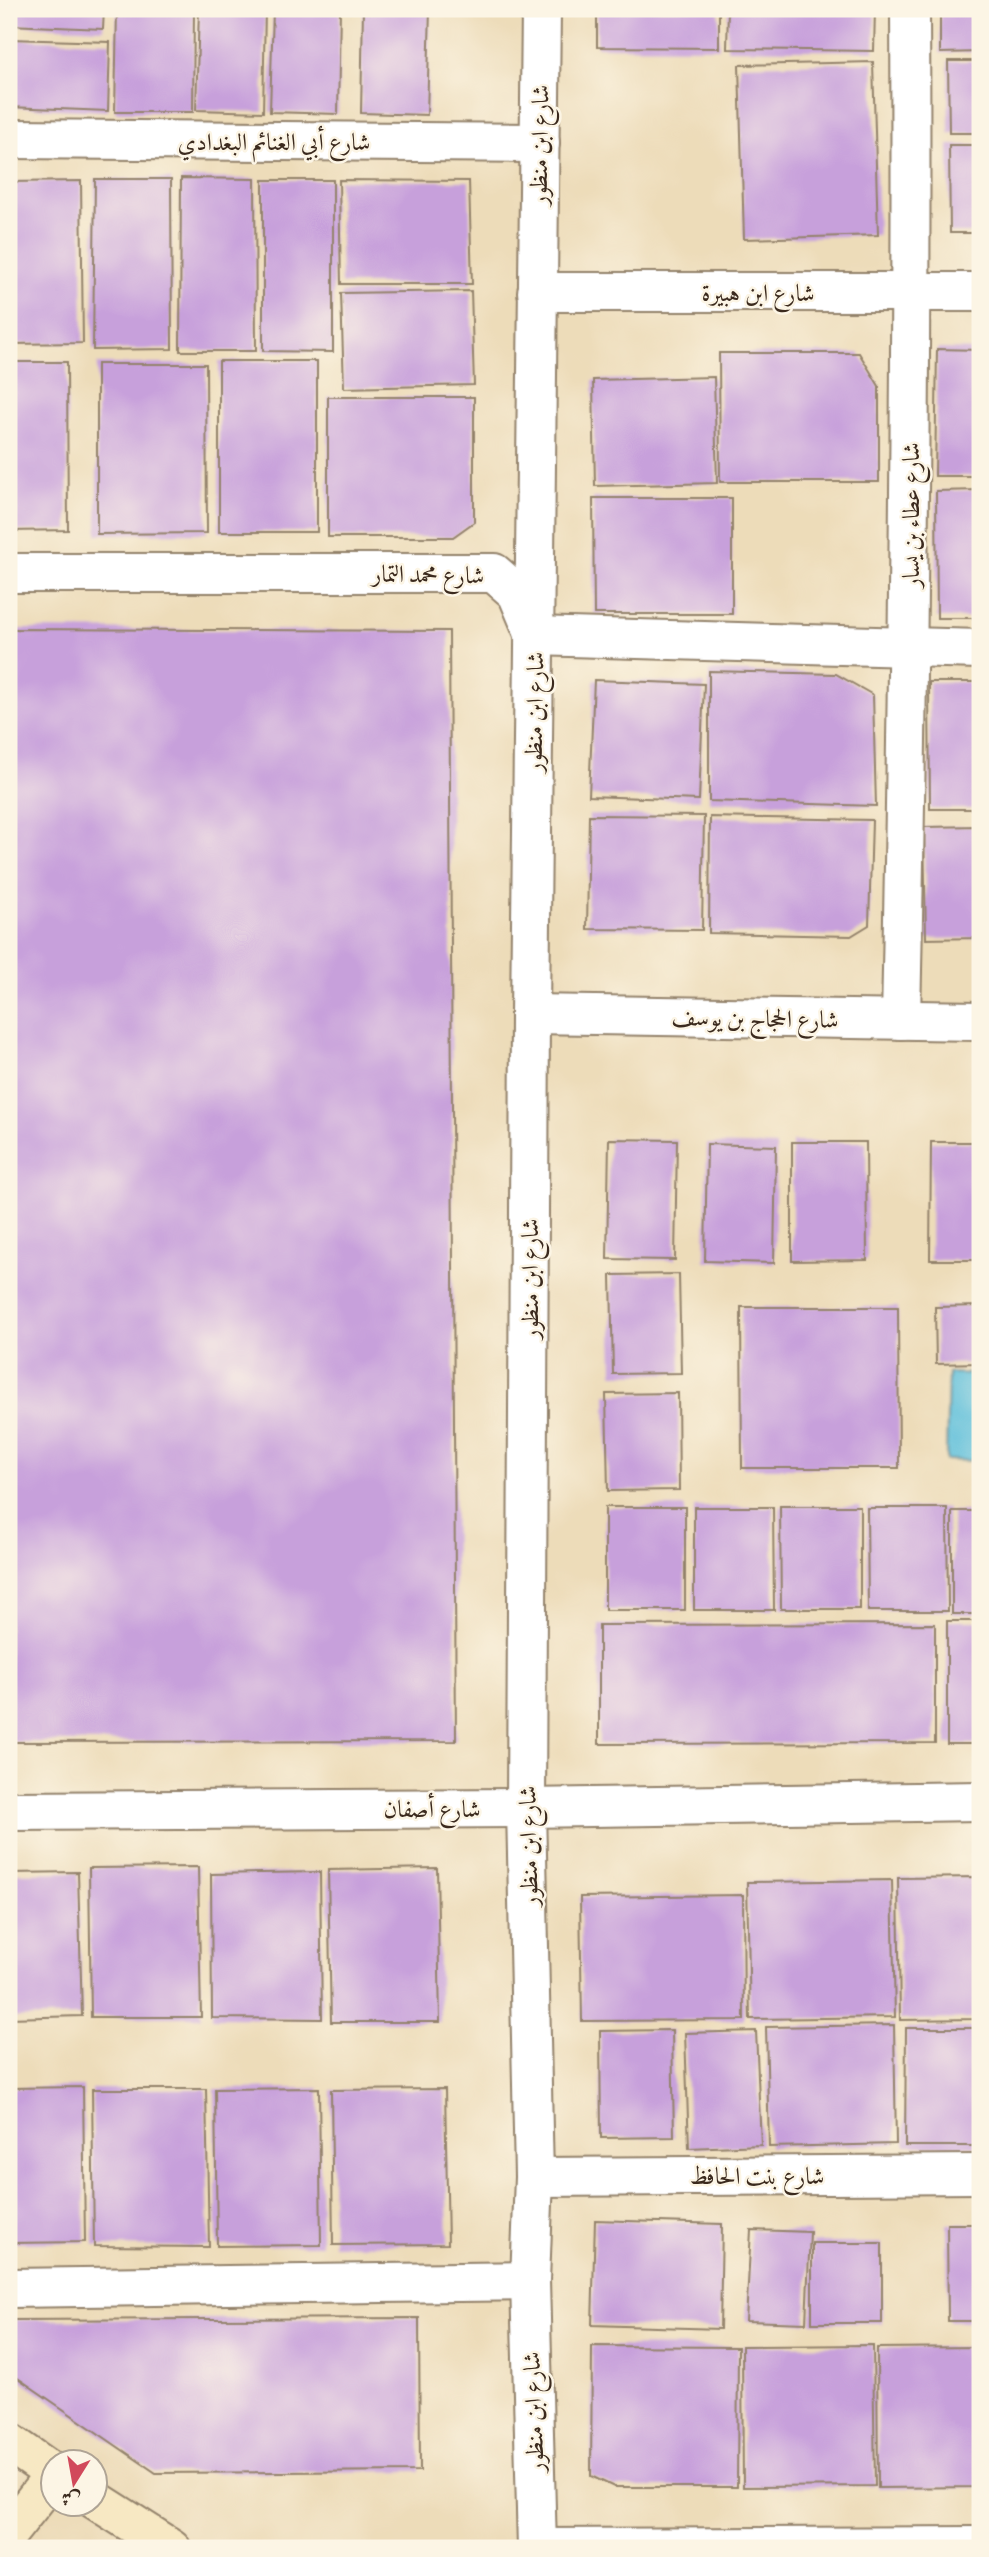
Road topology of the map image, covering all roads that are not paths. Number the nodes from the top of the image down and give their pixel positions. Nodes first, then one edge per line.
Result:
1 (541, 9) edge
2 (910, 9) edge
3 (9, 139) edge
4 (540, 143) junction
5 (537, 292) junction
6 (912, 292) junction
7 (980, 292) edge
8 (9, 573) edge
9 (535, 636) junction
10 (909, 648) junction
11 (980, 649) edge
12 (530, 1014) junction
13 (901, 1020) junction
14 (980, 1021) edge
15 (980, 1801) edge
16 (526, 1808) junction
17 (9, 1811) edge
18 (980, 2174) edge
19 (534, 2177) junction
20 (530, 2281) junction
21 (9, 2288) edge
22 (9, 2442) edge
23 (38, 2462) edge
24 (38, 2496) edge
25 (108, 2508) edge
26 (9, 2532) edge
27 (980, 2546) edge
28 (171, 2548) edge
29 (537, 2548) edge

1 - 4 street, شارع ابن منظور
2 - 6 street, شارع عطاء بن يسار
3 - 4 street, شارع أبي الغنائم البغدادي
4 - 5 street, شارع ابن منظور
5 - 6 street, شارع ابن هبيرة
5 - 9 street, شارع ابن منظور
6 - 7 street, شارع ابن هبيرة
6 - 10 street, شارع عطاء بن يسار
8 - 9 street, شارع محمد التمار
9 - 10 street
9 - 12 street, شارع ابن منظور
10 - 11 street
10 - 13 street, شارع عطاء بن يسار
12 - 13 street, شارع الحجاج بن يوسف
12 - 16 street, شارع ابن منظور
13 - 14 street, شارع الحجاج بن يوسف
15 - 16 street, شارع أصفان
16 - 17 street, شارع أصفان
16 - 19 street, شارع ابن منظور
18 - 19 street, شارع بنت الحافظ
19 - 20 street, شارع ابن منظور
20 - 21 street
20 - 29 street, شارع ابن منظور
22 - 23 main road
24 - 26 main road
25 - 28 main road
27 - 29 street

